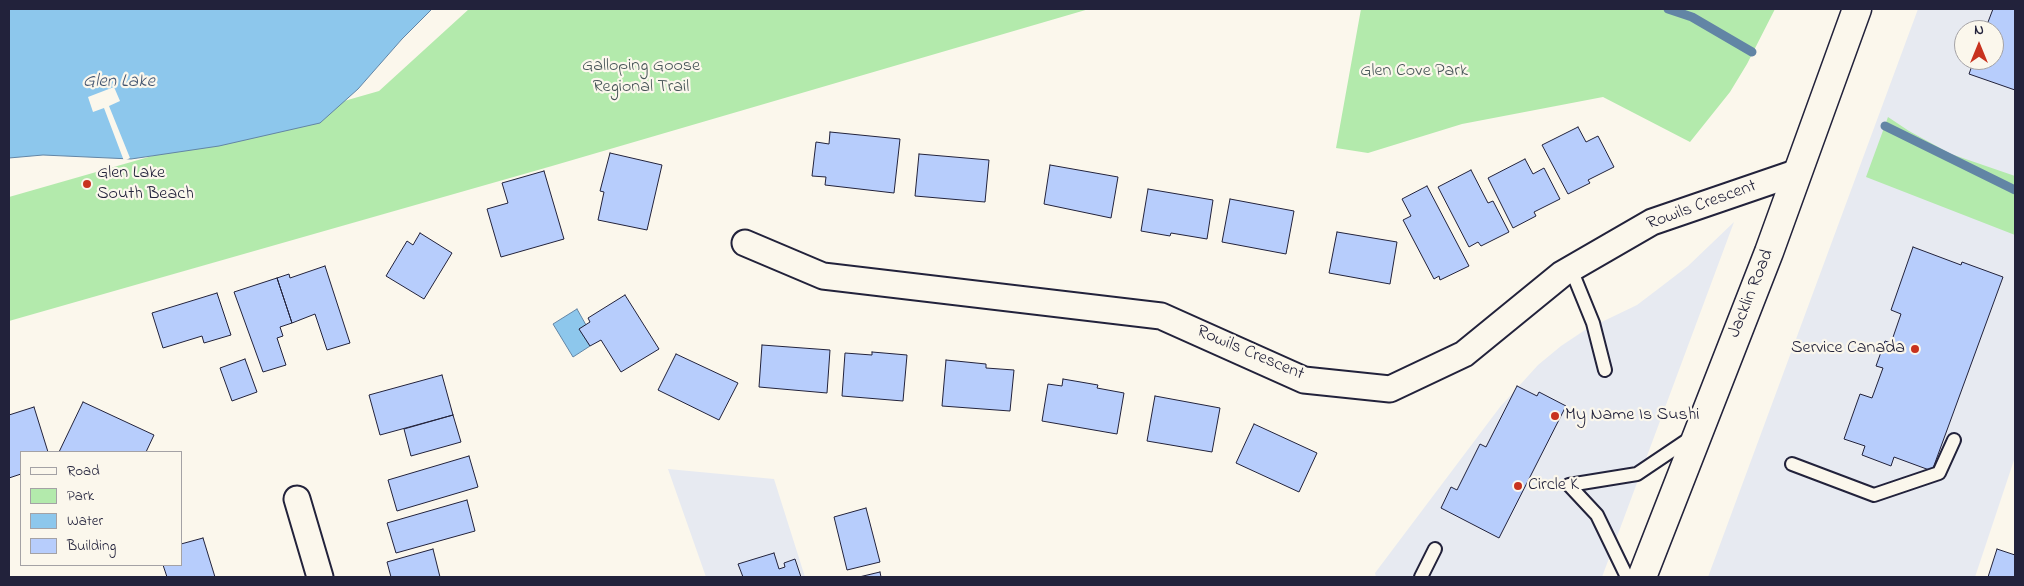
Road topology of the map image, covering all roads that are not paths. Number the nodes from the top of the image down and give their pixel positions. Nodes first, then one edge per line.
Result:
1 (1857, 9) edge
2 (1798, 172) junction
3 (745, 243) dead end
4 (1571, 269) junction
5 (1605, 370) dead end
6 (1697, 434) junction
7 (1954, 440) dead end
8 (1792, 464) dead end
9 (297, 498) dead end
10 (1435, 548) dead end
11 (320, 577) edge
12 (1421, 577) edge
13 (1627, 577) edge
14 (1642, 577) edge

1 - 2 main road, Jacklin Road
2 - 4 street, Rowils Crescent
2 - 6 main road, Jacklin Road
3 - 4 street, Rowils Crescent
4 - 5 lane
6 - 13 lane
6 - 14 main road, Jacklin Road
7 - 8 lane
9 - 11 street
10 - 12 lane

